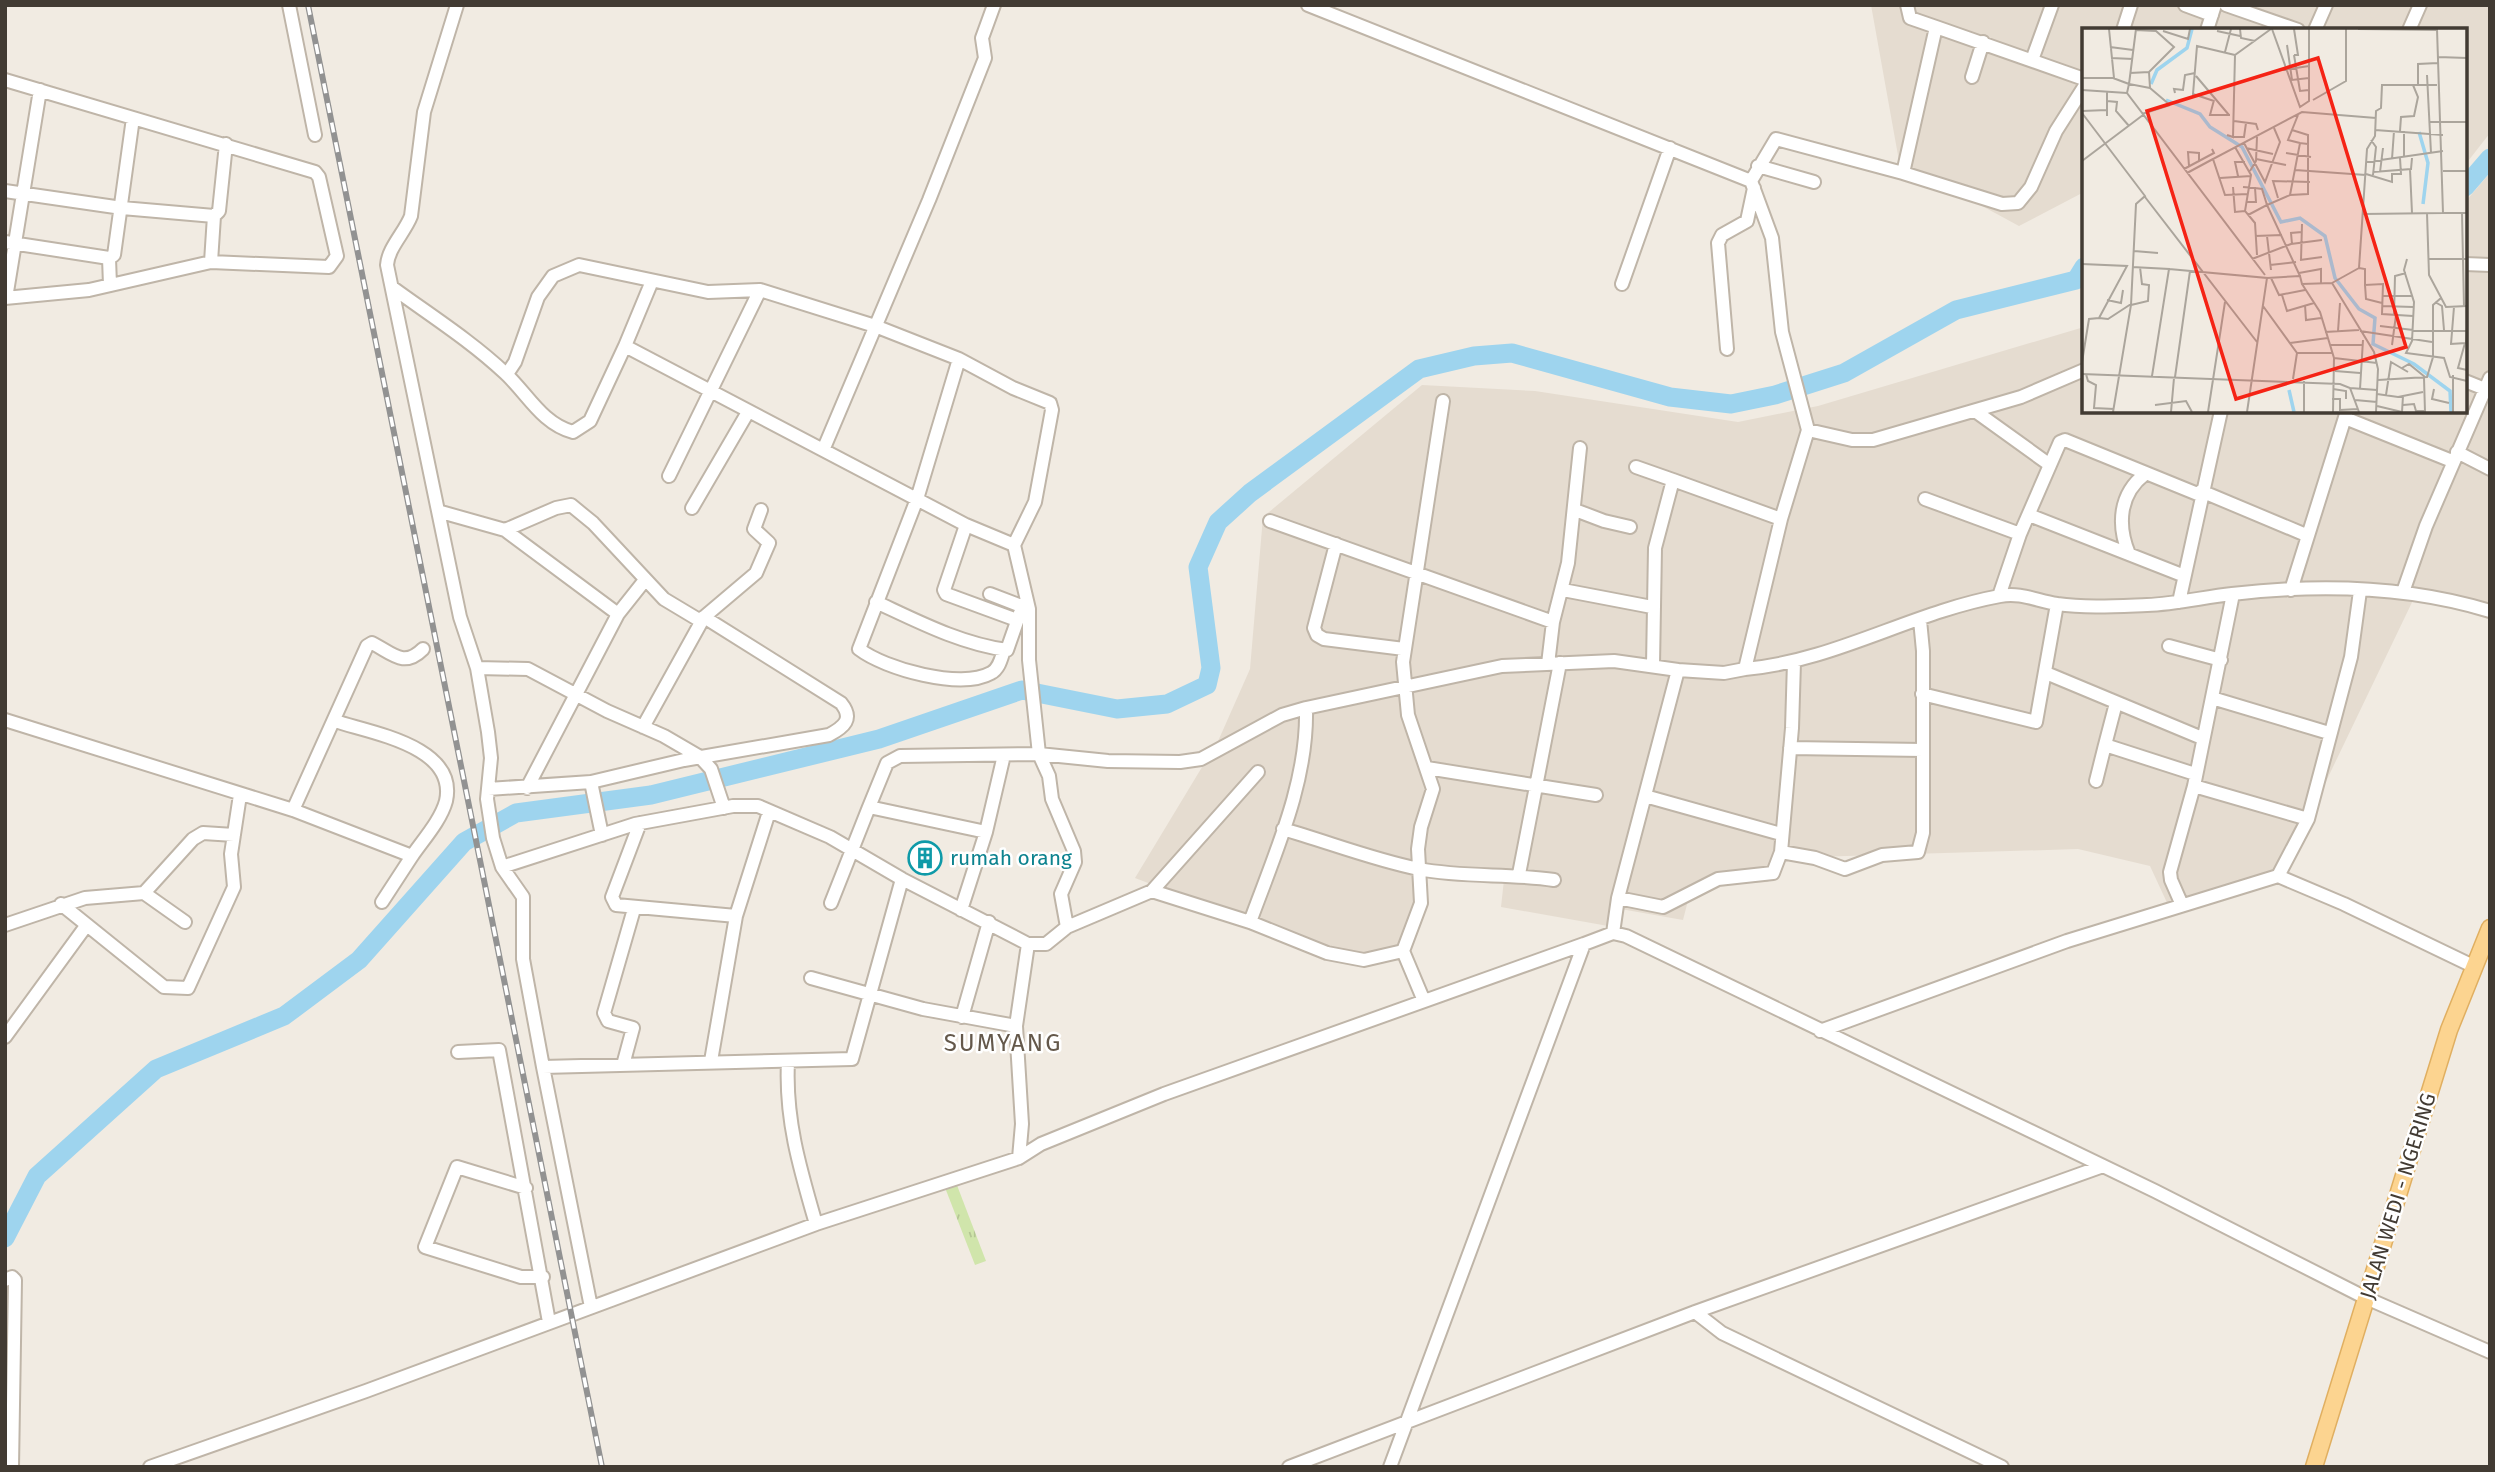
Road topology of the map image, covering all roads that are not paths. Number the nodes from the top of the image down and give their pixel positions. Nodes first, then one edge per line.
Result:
1 (289, 5) edge
2 (457, 5) edge
3 (994, 5) edge
4 (1308, 5) edge
5 (1907, 5) edge
6 (2052, 5) edge
7 (2131, 5) edge
8 (2185, 5) edge
9 (2226, 5) edge
10 (2326, 5) edge
11 (2420, 5) edge
12 (1339, 10) edge
13 (2213, 10) edge
14 (1936, 27) junction
15 (2124, 28) edge
16 (2208, 28) edge
17 (2292, 28) edge
18 (2316, 28) edge
19 (2410, 28) edge
20 (1983, 42) junction
21 (2032, 60) junction
22 (1972, 77) dead end
23 (2082, 78) edge
24 (5, 80) edge
25 (40, 90) junction
26 (2082, 90) edge
27 (133, 118) junction
28 (315, 135) dead end
29 (226, 144) junction
30 (1670, 148) junction
31 (1758, 166) junction
32 (1903, 173) junction
33 (1814, 182) dead end
34 (1752, 185) junction
35 (5, 191) edge
36 (22, 193) junction
37 (122, 208) junction
38 (214, 216) junction
39 (10, 243) edge
40 (109, 258) junction
41 (211, 262) junction
42 (2467, 264) edge
43 (2490, 265) edge
44 (652, 281) junction
45 (1622, 284) dead end
46 (110, 285) junction
47 (393, 288) junction
48 (760, 290) junction
49 (6, 298) edge
50 (875, 326) junction
51 (625, 346) junction
52 (1727, 349) dead end
53 (959, 359) junction
54 (2082, 371) edge
55 (507, 374) junction
56 (2467, 381) edge
57 (2488, 386) edge
58 (709, 392) junction
59 (1443, 401) dead end
60 (1975, 411) junction
61 (748, 412) junction
62 (2220, 413) edge
63 (2346, 415) edge
64 (1808, 430) junction
65 (1580, 448) dead end
66 (824, 449) junction
67 (2454, 456) junction
68 (2049, 465) junction
69 (1636, 467) dead end
70 (2490, 469) edge
71 (2145, 474) junction
72 (669, 476) dead end
73 (1672, 480) junction
74 (2200, 493) junction
75 (917, 499) junction
76 (1925, 499) dead end
77 (692, 509) dead end
78 (761, 510) dead end
79 (1575, 510) junction
80 (441, 512) junction
81 (2029, 515) junction
82 (1781, 519) junction
83 (1270, 522) dead end
84 (966, 525) junction
85 (1630, 527) dead end
86 (505, 530) junction
87 (2020, 534) junction
88 (2306, 534) junction
89 (1336, 544) junction
90 (1014, 545) junction
91 (2129, 554) junction
92 (1416, 573) junction
93 (2182, 575) junction
94 (645, 580) junction
95 (1563, 590) junction
96 (2291, 590) junction
97 (2360, 591) junction
98 (2403, 592) junction
99 (990, 594) dead end
100 (2233, 594) junction
101 (1999, 596) junction
102 (876, 602) junction
103 (2179, 602) junction
104 (2057, 604) junction
105 (1652, 607) junction
106 (1028, 609) junction
107 (2490, 611) edge
108 (618, 614) junction
109 (704, 617) junction
110 (1017, 620) junction
111 (1920, 620) junction
112 (1553, 621) junction
113 (2169, 646) dead end
114 (423, 649) dead end
115 (1404, 649) junction
116 (1004, 650) junction
117 (2221, 660) junction
118 (1794, 662) junction
119 (1554, 664) junction
120 (1653, 665) junction
121 (477, 668) junction
122 (1745, 669) junction
123 (1678, 670) junction
124 (2046, 673) junction
125 (1404, 686) junction
126 (1922, 694) junction
127 (575, 695) junction
128 (2212, 698) junction
129 (2116, 703) junction
130 (1306, 708) junction
131 (5, 720) edge
132 (335, 721) junction
133 (643, 727) junction
134 (2329, 733) junction
135 (2202, 738) junction
136 (2105, 745) junction
137 (1037, 748) junction
138 (1790, 748) junction
139 (1923, 750) junction
140 (1004, 755) junction
141 (700, 757) junction
142 (1427, 768) junction
143 (1258, 772) dead end
144 (2194, 780) junction
145 (2096, 781) dead end
146 (592, 784) junction
147 (1538, 786) junction
148 (527, 788) junction
149 (487, 794) junction
150 (1596, 795) dead end
151 (240, 796) junction
152 (1645, 796) junction
153 (869, 807) junction
154 (724, 808) junction
155 (293, 810) junction
156 (769, 812) junction
157 (2308, 819) junction
158 (640, 823) junction
159 (1283, 829) junction
160 (602, 832) junction
161 (986, 832) junction
162 (1781, 834) junction
163 (234, 835) junction
164 (850, 850) junction
165 (1781, 852) junction
166 (412, 856) junction
167 (502, 867) junction
168 (1419, 869) junction
169 (1519, 874) junction
170 (2278, 876) junction
171 (902, 879) junction
172 (1554, 880) dead end
173 (1152, 891) junction
174 (144, 893) junction
175 (1618, 898) junction
176 (382, 902) dead end
177 (831, 903) dead end
178 (61, 904) junction
179 (2182, 905) junction
180 (634, 909) junction
181 (961, 910) junction
182 (736, 916) junction
183 (186, 922) dead end
184 (989, 922) junction
185 (1250, 922) junction
186 (5, 925) edge
187 (86, 926) junction
188 (1067, 928) junction
189 (2490, 928) edge
190 (1613, 933) junction
191 (1028, 944) junction
192 (1584, 944) junction
193 (1403, 951) junction
194 (2474, 967) junction
195 (811, 978) dead end
196 (869, 995) junction
197 (1424, 1002) junction
198 (962, 1017) junction
199 (1016, 1026) junction
200 (1820, 1031) junction
201 (5, 1037) edge
202 (458, 1052) dead end
203 (711, 1060) junction
204 (788, 1062) junction
205 (623, 1065) junction
206 (543, 1068) junction
207 (1018, 1158) junction
208 (2103, 1166) junction
209 (526, 1188) junction
210 (816, 1224) junction
211 (543, 1277) junction
212 (5, 1280) edge
213 (2366, 1298) junction
214 (591, 1307) junction
215 (1695, 1312) junction
216 (549, 1322) junction
217 (2490, 1352) edge
218 (1408, 1423) junction
219 (12, 1467) edge
220 (150, 1467) edge
221 (1289, 1467) edge
222 (1390, 1467) edge
223 (2002, 1467) edge
224 (2314, 1467) edge

1 - 28 street
2 - 47 street
3 - 50 street
4 - 12 street
5 - 14 street
6 - 21 street
7 - 15 street
8 - 13 street
9 - 17 street
10 - 18 street
11 - 19 street
12 - 30 street
13 - 16 street
14 - 20 street
14 - 32 street
20 - 21 street
20 - 22 street
21 - 23 street
24 - 25 street
25 - 27 street
25 - 36 street
26 - 32 street
27 - 29 street
27 - 37 street
29 - 38 street
29 - 41 street
30 - 34 street
30 - 45 street
31 - 32 street
31 - 33 street
31 - 34 street
34 - 52 street
34 - 64 street
35 - 36 street
36 - 37 street
36 - 39 street
37 - 38 street
37 - 40 street
38 - 41 street
39 - 40 street
39 - 49 street
40 - 46 street
41 - 46 street
42 - 43 street
44 - 48 street
44 - 51 street
44 - 55 street
46 - 49 street
47 - 55 street
47 - 80 street
48 - 50 street
48 - 58 street
50 - 53 street
50 - 66 street
51 - 55 street
51 - 58 street
53 - 75 street
53 - 90 street
54 - 60 street
56 - 57 street
57 - 67 street
58 - 61 street
58 - 72 street
59 - 92 street
60 - 64 street
60 - 68 street
61 - 66 street
61 - 77 street
62 - 74 street
63 - 67 street
63 - 88 street
64 - 82 street
65 - 79 street
66 - 75 street
67 - 70 street
67 - 98 street
68 - 71 street
68 - 81 street
69 - 73 street
71 - 74 street
71 - 91 street
73 - 82 street
73 - 105 street
74 - 88 street
74 - 93 street
75 - 84 street
75 - 102 street
76 - 87 street
78 - 109 street
79 - 85 street
79 - 95 street
80 - 86 street
80 - 121 street
81 - 87 street
81 - 91 street
82 - 122 street
83 - 89 street
84 - 90 street
84 - 110 street
86 - 94 street
86 - 108 street
87 - 101 street
88 - 96 street
89 - 92 street
89 - 115 street
90 - 106 street
91 - 93 street
92 - 112 street
92 - 115 street
93 - 103 street
94 - 108 street
94 - 109 street
95 - 105 street
95 - 112 street
96 - 97 street
96 - 100 street
97 - 98 street
97 - 134 street
98 - 107 street
99 - 106 street
100 - 103 street
100 - 117 street
101 - 104 street
101 - 111 street
102 - 116 street
102 - 116 street
103 - 104 street
104 - 124 street
105 - 120 street
106 - 110 street
106 - 137 street
108 - 127 street
109 - 133 street
109 - 141 street
110 - 116 street
111 - 118 street
111 - 126 street
112 - 119 street
113 - 117 street
114 - 132 street
115 - 125 street
117 - 128 street
118 - 122 street
118 - 138 street
119 - 120 street
119 - 125 street
119 - 147 street
120 - 123 street
121 - 127 street
121 - 149 street
122 - 123 street
123 - 152 street
124 - 126 street
124 - 129 street
125 - 130 street
125 - 142 street
126 - 139 street
127 - 133 street
127 - 148 street
128 - 134 street
128 - 135 street
129 - 135 street
129 - 136 street
130 - 137 street
130 - 159 street
131 - 151 street
132 - 155 street
132 - 166 street
133 - 141 street
134 - 157 street
135 - 144 street
136 - 144 street
136 - 145 street
137 - 140 street
137 - 188 street
138 - 139 street
138 - 162 street
139 - 165 street
140 - 153 street
140 - 161 street
141 - 146 street
141 - 154 street
142 - 147 street
142 - 168 street
143 - 173 street
144 - 157 street
144 - 179 street
146 - 148 street
146 - 160 street
147 - 150 street
147 - 169 street
148 - 149 street
149 - 167 street
151 - 155 street
151 - 163 street
152 - 162 street
152 - 175 street
153 - 161 street
153 - 164 street
154 - 156 street
154 - 158 street
155 - 166 street
156 - 164 street
156 - 182 street
157 - 170 street
158 - 160 street
158 - 180 street
159 - 168 street
159 - 185 street
160 - 167 street
161 - 181 street
162 - 165 street
163 - 174 street
163 - 187 street
164 - 171 street
164 - 177 street
165 - 175 street
166 - 176 street
167 - 206 street
168 - 169 street
168 - 193 street
169 - 172 street
170 - 179 street
170 - 194 street
171 - 181 street
171 - 196 street
173 - 185 street
173 - 188 street
174 - 178 street
174 - 183 street
175 - 190 street
178 - 186 street
178 - 187 street
179 - 200 street
180 - 182 street
180 - 205 street
181 - 184 street
182 - 203 street
184 - 191 street
184 - 198 street
185 - 193 street
187 - 201 street
188 - 191 street
189 - 194 main road, JALAN WEDI - NGERING
190 - 192 street
190 - 200 street
191 - 199 street
192 - 197 street
192 - 218 street
193 - 197 street
194 - 213 main road, JALAN WEDI - NGERING
195 - 196 street
196 - 198 street
196 - 204 street
197 - 207 street
198 - 199 street
199 - 207 street
200 - 208 street
202 - 209 street
203 - 204 street
203 - 205 street
204 - 210 street
205 - 206 street
206 - 214 street
207 - 210 street
208 - 213 street
208 - 215 street
209 - 211 street
209 - 211 street
210 - 214 street
211 - 216 street
212 - 219 street
213 - 217 street
213 - 224 main road, JALAN WEDI - NGERING
214 - 216 street
215 - 218 street
215 - 223 street
216 - 220 street
218 - 221 street
218 - 222 street

